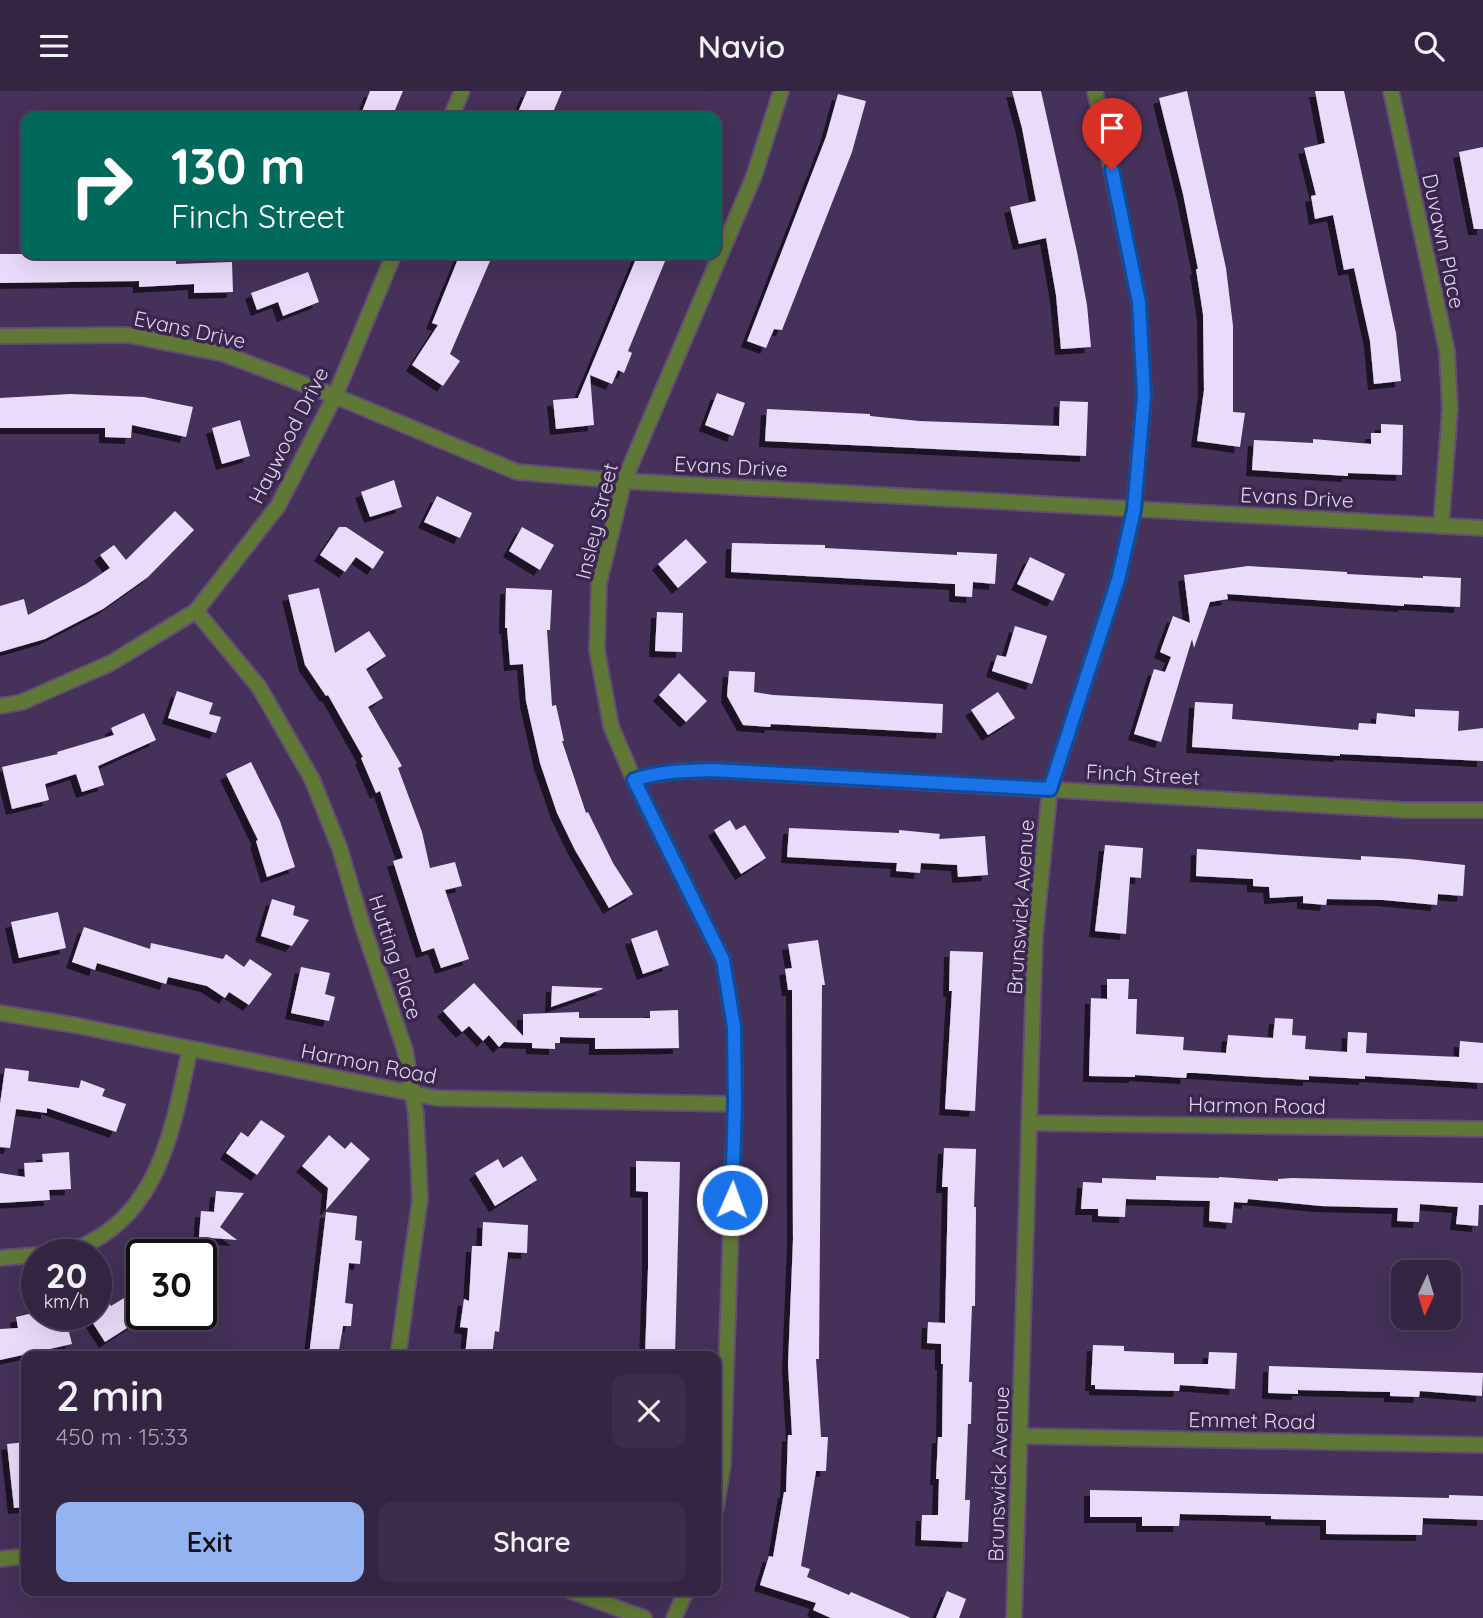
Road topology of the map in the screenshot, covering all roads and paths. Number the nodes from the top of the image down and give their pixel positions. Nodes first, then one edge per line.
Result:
1 (461, 91) edge
2 (781, 91) edge
3 (1095, 91) edge
4 (1391, 91) edge
5 (453, 112) edge
6 (721, 253) edge
7 (392, 259) edge
8 (719, 259) edge
9 (0, 336) edge
10 (335, 396) junction
11 (624, 481) junction
12 (1134, 510) junction
13 (1441, 526) junction
14 (1483, 528) edge
15 (196, 611) junction
16 (0, 706) edge
17 (634, 780) junction
18 (1050, 789) junction
19 (1483, 810) edge
20 (0, 1013) edge
21 (190, 1049) junction
22 (414, 1095) junction
23 (735, 1104) junction
24 (1031, 1123) junction
25 (1483, 1129) edge
26 (96, 1239) edge
27 (21, 1256) edge
28 (0, 1258) edge
29 (399, 1351) edge
30 (1020, 1436) junction
31 (1483, 1445) edge
32 (721, 1477) edge
33 (21, 1557) edge
34 (0, 1559) edge
35 (585, 1596) edge
36 (684, 1596) edge
37 (644, 1618) edge
38 (674, 1618) edge
39 (1014, 1618) edge

1 - 5 street
2 - 6 street, Insley Street
3 - 12 street, Brunswick Avenue
4 - 13 street, Duvawn Place
7 - 10 street, Haywood Drive
8 - 11 street, Insley Street
9 - 10 street, Evans Drive
10 - 11 street, Evans Drive
10 - 15 street, Haywood Drive
11 - 12 street, Evans Drive
11 - 17 street, Insley Street
12 - 13 street, Evans Drive
12 - 18 street, Brunswick Avenue
13 - 14 street, Evans Drive
15 - 16 street, Haywood Drive
15 - 22 street, Hutting Place
17 - 18 street, Finch Street
17 - 23 street, Insley Street
18 - 19 street, Finch Street
18 - 24 street, Brunswick Avenue
20 - 21 street, Harmon Road
21 - 22 street, Harmon Road
21 - 26 street
22 - 23 street, Harmon Road
22 - 29 street, Hutting Place
23 - 32 street, Insley Street
24 - 25 street, Harmon Road
24 - 30 street, Brunswick Avenue
27 - 28 street
30 - 31 street, Emmet Road
30 - 39 street, Brunswick Avenue
33 - 34 street
35 - 37 street
36 - 38 street

